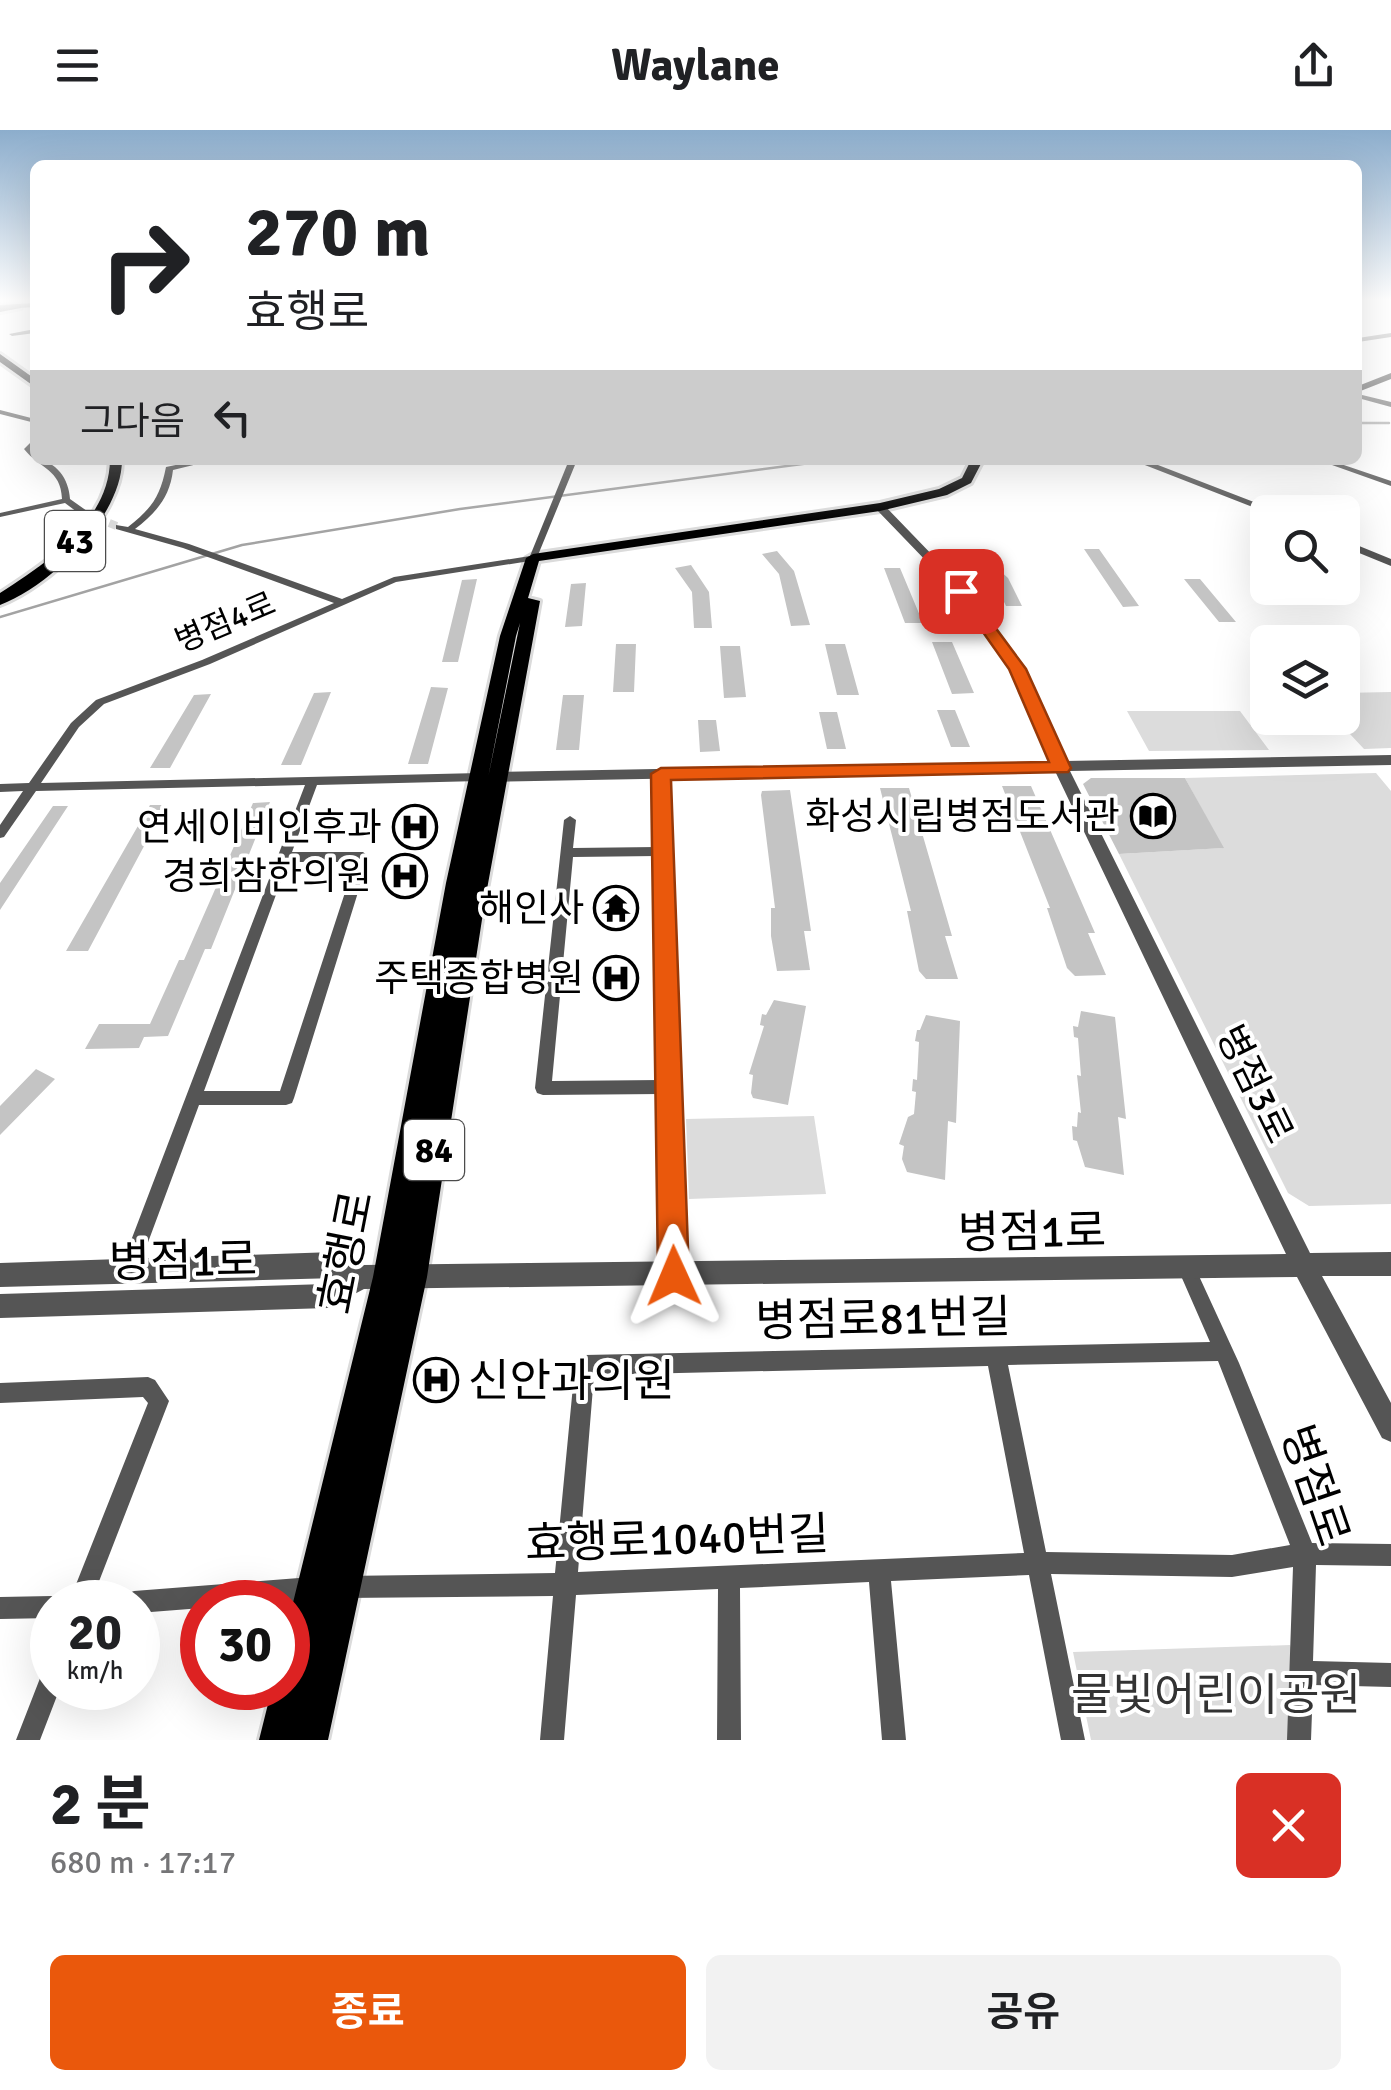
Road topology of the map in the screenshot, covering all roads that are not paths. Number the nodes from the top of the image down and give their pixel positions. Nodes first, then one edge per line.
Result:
1 (1391, 376) edge
2 (1362, 390) edge
3 (1362, 394) edge
4 (1391, 405) edge
5 (0, 412) edge
6 (30, 420) edge
7 (45, 465) edge
8 (117, 465) edge
9 (190, 465) edge
10 (571, 465) edge
11 (577, 465) edge
12 (975, 465) edge
13 (1150, 465) edge
14 (1336, 465) edge
15 (1391, 484) edge
16 (564, 487) junction
17 (66, 500) junction
18 (1250, 503) edge
19 (880, 507) junction
20 (84, 513) tunnel mouth
21 (0, 515) edge
22 (1360, 550) edge
23 (538, 557) junction
24 (1391, 563) edge
25 (0, 600) edge
26 (341, 602) junction
27 (1391, 760) edge
28 (1062, 768) junction
29 (661, 774) junction
30 (489, 777) junction
31 (312, 781) junction
32 (35, 787) junction
33 (0, 788) edge
34 (570, 820) dead end
35 (0, 834) edge
36 (664, 851) junction
37 (567, 852) junction
38 (284, 857) junction
39 (669, 1086) junction
40 (192, 1098) junction
41 (1391, 1264) edge
42 (1305, 1268) junction
43 (1187, 1269) junction
44 (128, 1272) junction
45 (0, 1275) edge
46 (674, 1276) junction
47 (387, 1277) junction
48 (0, 1306) edge
49 (1222, 1352) junction
50 (996, 1356) junction
51 (0, 1393) edge
52 (1391, 1429) edge
53 (1305, 1554) junction
54 (1391, 1555) edge
55 (1040, 1563) junction
56 (878, 1570) junction
57 (729, 1576) junction
58 (89, 1580) edge
59 (568, 1584) junction
60 (330, 1587) junction
61 (160, 1600) edge
62 (30, 1607) edge
63 (0, 1608) edge
64 (1302, 1673) junction
65 (1391, 1675) edge
66 (39, 1710) edge
67 (28, 1740) edge
68 (279, 1740) edge
69 (308, 1740) edge
70 (552, 1740) edge
71 (729, 1740) edge
72 (894, 1740) edge
73 (1073, 1740) edge
74 (1298, 1740) edge

1 - 2 main road
3 - 4 street
5 - 6 street
7 - 17 street
8 - 25 main road, 43
9 - 26 street
10 - 16 street
11 - 16 street
12 - 19 main road
13 - 18 street
14 - 15 street
16 - 23 street
17 - 20 street
17 - 21 street
19 - 23 main road
19 - 28 street, 병점3로
22 - 24 street
23 - 26 street, 병점4로
23 - 30 main road, 효행로 / 84
26 - 32 street, 병점4로
27 - 28 street
28 - 29 street
28 - 42 street, 병점3로
29 - 30 street
29 - 36 street
30 - 31 street
30 - 47 main road, 효행로 / 84
31 - 32 street
31 - 38 street
32 - 33 street
32 - 35 street, 병점4로
34 - 37 street
36 - 37 street
36 - 39 street
37 - 39 street
38 - 40 street
38 - 40 street
39 - 46 street
40 - 44 street
41 - 42 street, 병점1로
42 - 43 street, 병점1로
42 - 52 street, 병점3로
43 - 46 street, 병점1로
43 - 49 street, 병점로
44 - 45 street, 병점1로
44 - 47 street, 병점1로
46 - 47 street, 병점1로
47 - 48 street, 병점1로
47 - 60 main road, 효행로 / 84
49 - 50 street, 병점로81번길
49 - 53 street, 병점로
50 - 55 street
50 - 59 street, 병점로81번길
51 - 58 street
53 - 54 street, 효행로1040번길
53 - 55 street, 효행로1040번길
53 - 64 street, 병점로
55 - 56 street, 효행로1040번길
55 - 73 street
56 - 57 street, 효행로1040번길
56 - 72 street
57 - 59 street, 효행로1040번길
57 - 71 street
59 - 60 street, 효행로1040번길
59 - 70 street
60 - 61 street, 효행로1040번길
60 - 68 main road, 효행로 / 84
60 - 69 main road, 효행로 / 84
62 - 63 street
64 - 65 street
64 - 74 street, 병점로
66 - 67 street

